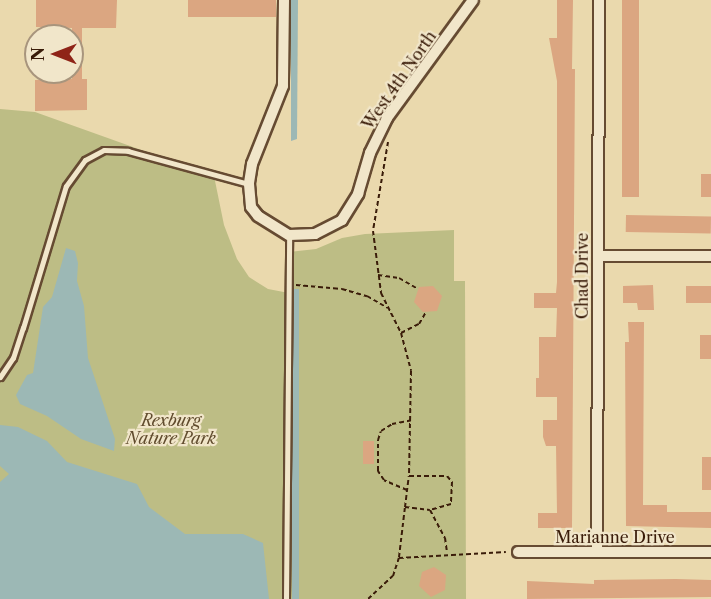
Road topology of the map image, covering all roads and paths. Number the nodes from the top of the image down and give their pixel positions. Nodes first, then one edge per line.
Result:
1 (284, 0) edge
2 (473, 0) edge
3 (598, 0) edge
4 (389, 141) dead end
5 (249, 184) junction
6 (289, 235) junction
7 (598, 256) junction
8 (711, 256) edge
9 (378, 275) junction
10 (288, 285) junction
11 (418, 289) dead end
12 (388, 308) junction
13 (426, 312) dead end
14 (401, 333) junction
15 (0, 376) edge
16 (412, 420) junction
17 (409, 476) junction
18 (407, 490) junction
19 (405, 507) junction
20 (430, 510) junction
21 (518, 552) joint
22 (597, 552) junction
23 (711, 552) edge
24 (447, 553) junction
25 (399, 558) junction
26 (286, 599) edge
27 (368, 599) edge

1 - 5 street
2 - 6 street, West 4th North
3 - 7 street, Chad Drive
4 - 9 path
5 - 6 street
5 - 15 lane
6 - 10 lane
7 - 8 street
7 - 22 street, Chad Drive
9 - 11 path
9 - 12 path
10 - 12 path
10 - 26 lane
12 - 14 path
13 - 14 path
14 - 16 path
16 - 17 path
16 - 18 path
17 - 18 path
17 - 20 path
18 - 19 path
19 - 20 path
19 - 25 path
20 - 24 path
21 - 22 street, Marianne Drive
21 - 24 path
22 - 23 street, Marianne Drive
24 - 25 path
25 - 27 path

